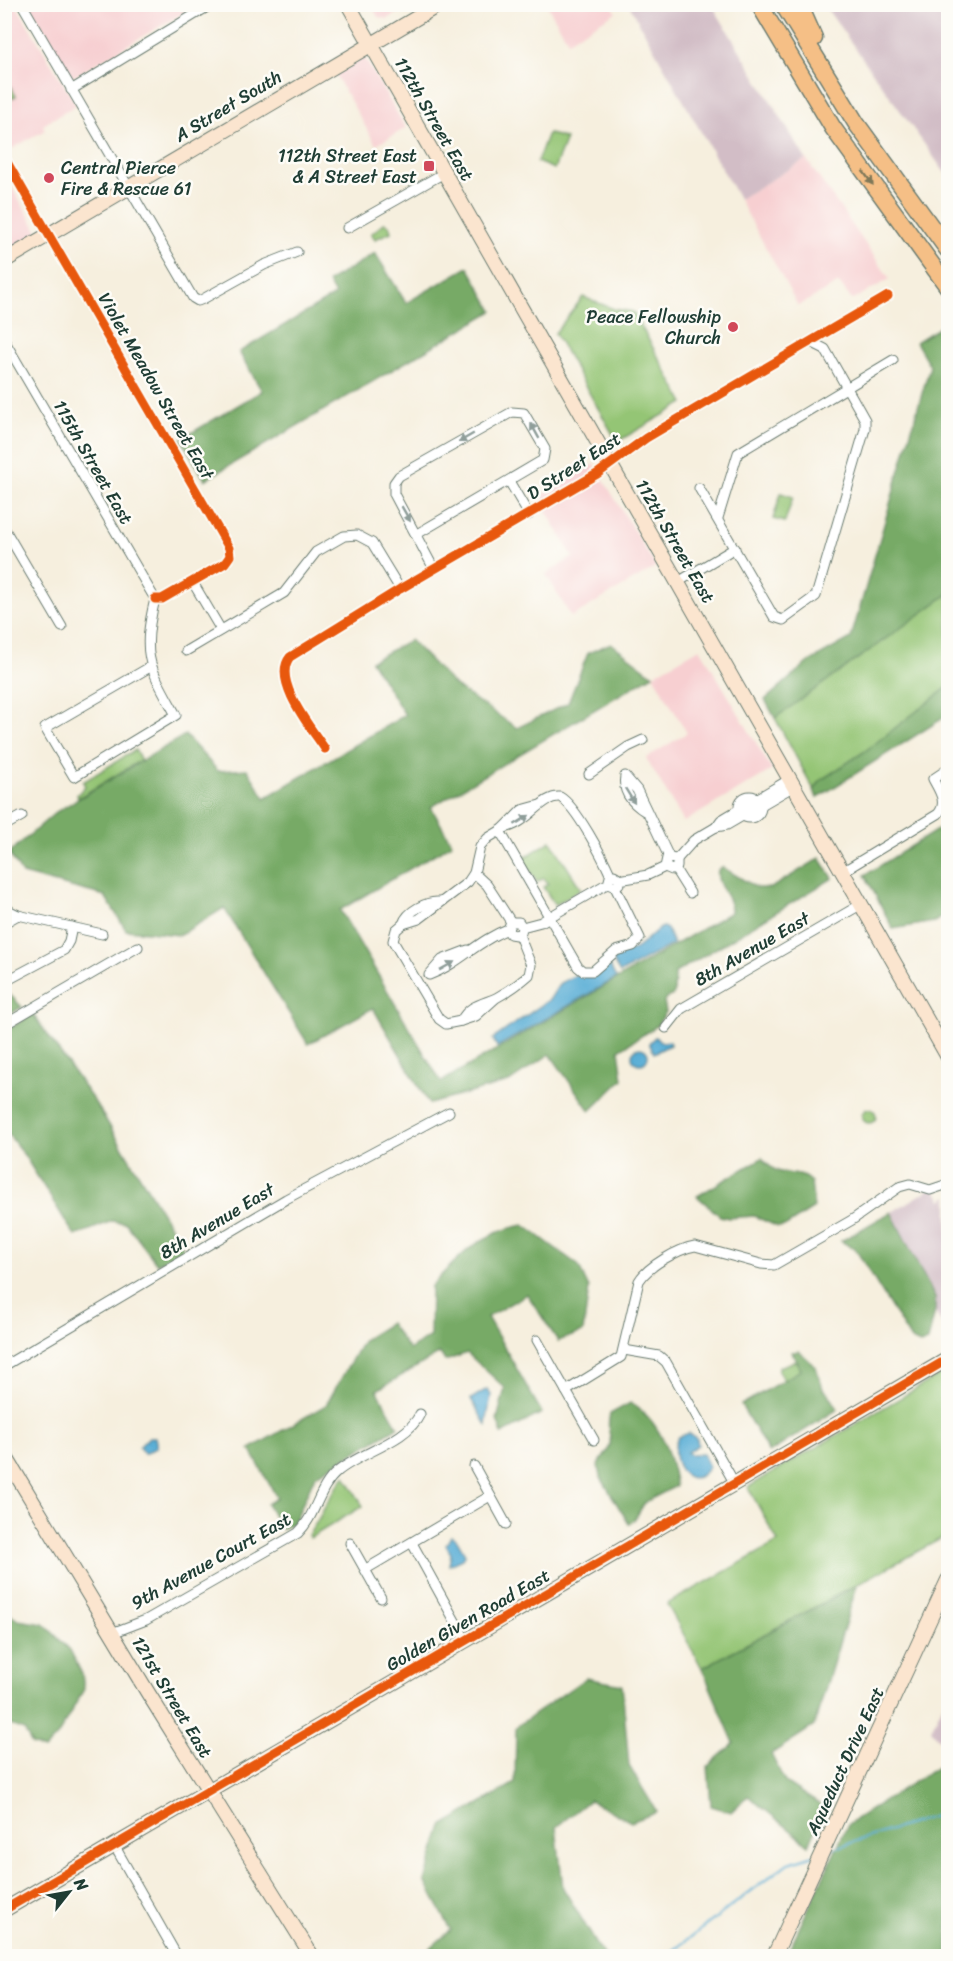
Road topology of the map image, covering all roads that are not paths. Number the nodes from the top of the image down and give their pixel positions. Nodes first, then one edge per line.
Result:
1 (22, 4) edge
2 (212, 4) edge
3 (348, 4) edge
4 (440, 4) edge
5 (745, 4) edge
6 (759, 4) edge
7 (783, 4) edge
8 (799, 4) edge
9 (370, 44) junction
10 (71, 90) junction
11 (856, 123) junction
12 (848, 151) junction
13 (4, 157) edge
14 (444, 172) junction
15 (126, 187) junction
16 (347, 228) dead end
17 (50, 233) junction
18 (948, 250) edge
19 (297, 252) dead end
20 (4, 261) edge
21 (948, 286) edge
22 (888, 296) dead end
23 (4, 340) edge
24 (811, 342) junction
25 (893, 360) dead end
26 (847, 388) junction
27 (611, 464) junction
28 (509, 481) junction
29 (699, 488) dead end
30 (529, 515) junction
31 (718, 518) junction
32 (4, 528) edge
33 (417, 534) junction
34 (735, 548) junction
35 (434, 569) junction
36 (192, 581) junction
37 (678, 582) junction
38 (400, 589) junction
39 (154, 599) junction
40 (62, 627) dead end
41 (221, 630) junction
42 (186, 651) dead end
43 (150, 667) junction
44 (643, 740) dead end
45 (325, 749) dead end
46 (614, 758) junction
47 (948, 769) edge
48 (589, 774) dead end
49 (792, 783) junction
50 (759, 802) junction
51 (741, 813) junction
52 (22, 816) dead end
53 (4, 826) edge
54 (502, 829) junction
55 (671, 863) junction
56 (474, 873) junction
57 (842, 873) junction
58 (613, 882) junction
59 (690, 893) dead end
60 (4, 904) edge
61 (860, 905) junction
62 (18, 915) junction
63 (551, 916) junction
64 (4, 922) edge
65 (509, 926) junction
66 (72, 927) junction
67 (520, 931) junction
68 (102, 934) dead end
69 (138, 947) dead end
70 (419, 981) junction
71 (5, 982) edge
72 (4, 1025) edge
73 (666, 1028) dead end
74 (948, 1057) edge
75 (449, 1112) dead end
76 (948, 1184) edge
77 (537, 1341) dead end
78 (624, 1350) junction
79 (948, 1359) edge
80 (4, 1366) edge
81 (566, 1390) junction
82 (420, 1414) dead end
83 (594, 1440) dead end
84 (4, 1454) edge
85 (474, 1466) dead end
86 (735, 1484) junction
87 (490, 1496) junction
88 (506, 1524) dead end
89 (350, 1543) dead end
90 (412, 1543) junction
91 (366, 1569) junction
92 (948, 1580) edge
93 (381, 1598) dead end
94 (112, 1633) junction
95 (466, 1641) junction
96 (209, 1791) junction
97 (114, 1845) junction
98 (4, 1910) edge
99 (177, 1956) edge
100 (312, 1956) edge
101 (774, 1956) edge

1 - 10 street
2 - 10 street
3 - 9 street, 112th Street East
4 - 9 street, A Street South
5 - 12 highway
6 - 12 highway
7 - 11 highway
8 - 11 highway
9 - 14 street, 112th Street East
9 - 15 street, A Street South
10 - 15 street
11 - 18 highway
12 -> 21 highway
13 - 17 street, Violet Meadow Street East
14 - 16 street
14 - 27 street, 112th Street East
15 - 17 street, A Street South
15 - 19 street
17 - 20 street, A Street South
17 - 36 street, Violet Meadow Street East
22 - 24 street, D Street East
23 - 39 street, 115th Street East
24 - 26 street
24 - 27 street, D Street East
25 - 26 street
26 - 31 street
26 - 34 street
27 - 30 street, D Street East
27 - 37 street, 112th Street East
28 - 30 street
28 - 33 street
28 -> 33 street
29 - 31 street
30 - 35 street, D Street East
31 - 34 street
32 - 40 street
33 - 35 street
34 - 37 street
35 - 38 street, D Street East
36 - 39 street
36 - 41 street
37 - 49 street, 112th Street East
38 - 41 street
38 - 45 street, D Street East
39 - 43 street
41 - 42 street
43 - 43 street
44 - 46 street
46 - 48 street
46 - 55 street
47 - 57 street
49 - 50 street
49 - 57 street, 112th Street East
50 - 51 street
50 - 51 street
51 - 55 street
52 - 53 street
54 - 56 street
54 - 58 street
54 - 63 street
55 - 58 street
55 - 59 street
56 - 65 street
56 - 70 street
57 - 61 street, 112th Street East
58 - 63 street
58 - 63 street
60 - 62 street
61 - 73 street, 8th Avenue East
61 - 74 street, 112th Street East
62 - 64 street
62 - 66 street
63 - 67 street
65 - 67 street
65 - 70 street
66 - 68 street
66 - 71 street
67 - 70 street
69 - 72 street
75 - 80 street, 8th Avenue East
76 - 78 street
77 - 81 street
78 - 81 street
78 - 86 street
79 - 86 street, Golden Given Road East
81 - 83 street
82 - 94 street, 9th Avenue Court East
84 - 94 street, 121st Street East
85 - 87 street
86 - 95 street, Golden Given Road East
87 - 88 street
87 - 90 street
89 - 91 street
90 - 91 street
90 - 95 street
91 - 93 street
92 - 101 street, Aqueduct Drive East
94 - 96 street, 121st Street East
95 - 96 street, Golden Given Road East
96 - 97 street, Golden Given Road East
96 - 100 street, 121st Street East
97 - 98 street, Golden Given Road East
97 - 99 street

